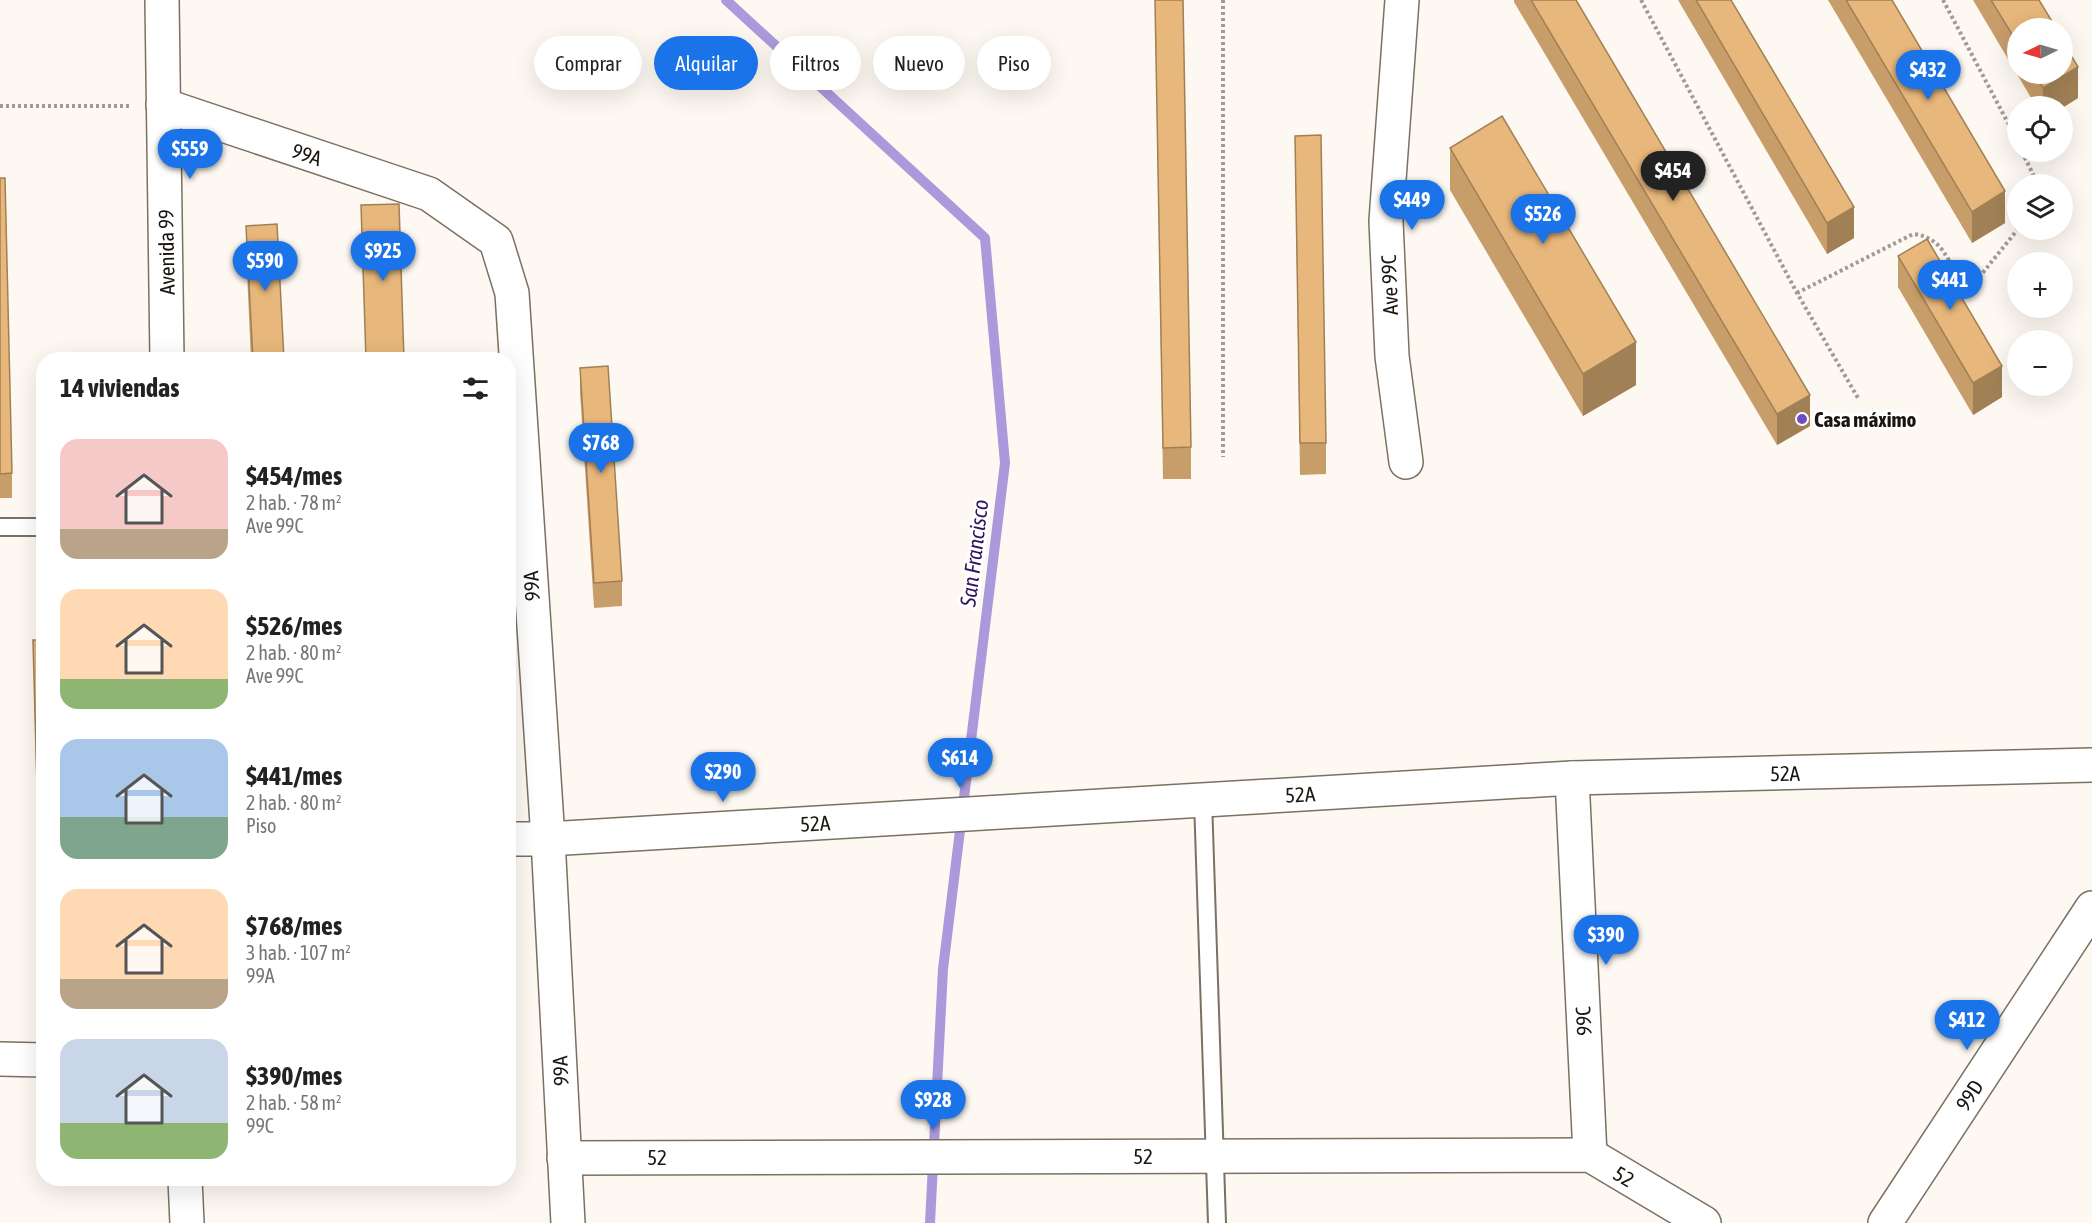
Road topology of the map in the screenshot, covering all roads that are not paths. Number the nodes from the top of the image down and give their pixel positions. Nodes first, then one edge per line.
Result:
1 (162, 0) edge
2 (1402, 0) edge
3 (164, 105) junction
4 (168, 352) edge
5 (516, 352) edge
6 (516, 354) edge
7 (1406, 462) dead end
8 (0, 527) edge
9 (36, 527) edge
10 (2092, 765) edge
11 (1572, 778) junction
12 (1203, 800) junction
13 (548, 838) junction
14 (516, 839) edge
15 (2092, 908) edge
16 (0, 1059) edge
17 (36, 1060) edge
18 (1590, 1155) junction
19 (1216, 1156) junction
20 (564, 1158) junction
21 (185, 1186) edge
22 (187, 1223) edge
23 (568, 1223) edge
24 (1217, 1223) edge
25 (1704, 1223) edge
26 (1885, 1223) edge

1 - 3 street, Avenida 99
2 - 7 street, Ave 99C
3 - 4 street, Avenida 99
3 - 5 street, 99A
6 - 13 street, 99A
8 - 9 lane
10 - 11 street, 52A
11 - 12 street, 52A
11 - 18 street, 99C
12 - 13 street, 52A
12 - 19 lane
13 - 14 street, 52A
13 - 20 street, 99A
15 - 26 street, 99D
16 - 17 street
18 - 19 street, 52
18 - 25 street, 52
19 - 20 street, 52
19 - 24 lane
20 - 23 street, 99A
21 - 22 street

